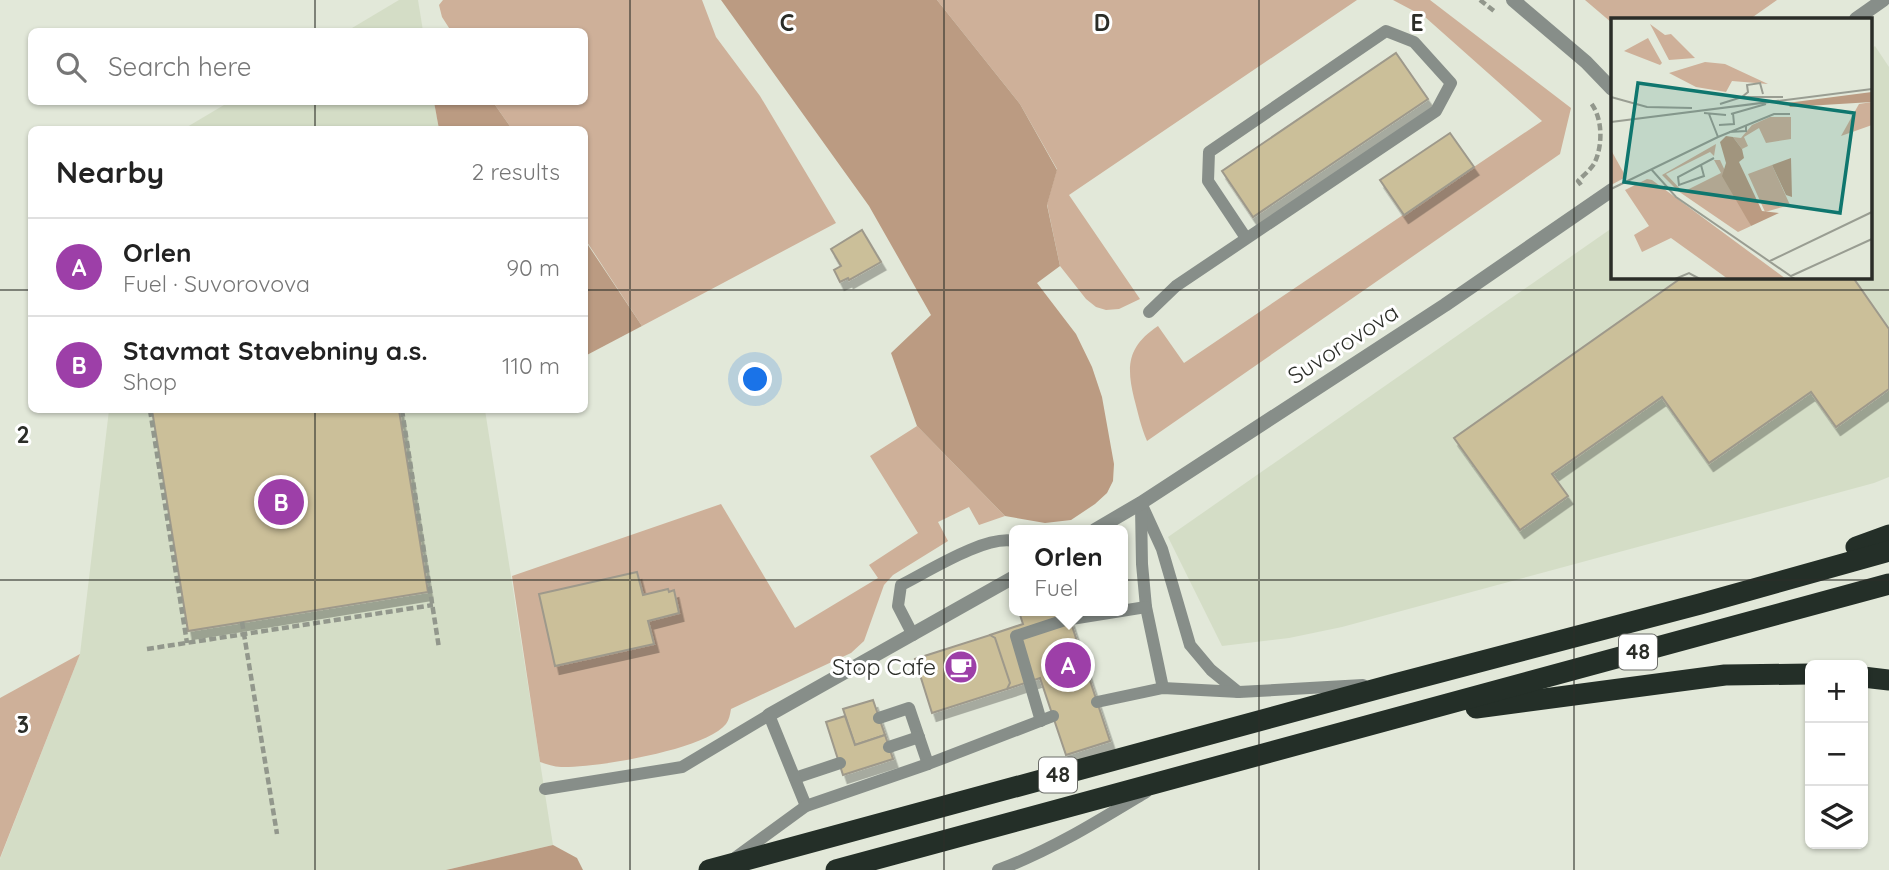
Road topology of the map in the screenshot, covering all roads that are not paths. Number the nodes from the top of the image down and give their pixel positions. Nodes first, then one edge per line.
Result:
1 (1513, 0) edge
2 (1883, 0) edge
3 (1857, 18) edge
4 (1611, 88) edge
5 (1611, 191) edge
6 (1246, 238) junction
7 (1149, 312) dead end
8 (1141, 503) junction
9 (1104, 525) edge
10 (1889, 535) edge
11 (1009, 540) edge
12 (1889, 551) edge
13 (1009, 580) edge
14 (1889, 584) edge
15 (1700, 604) junction
16 (1146, 607) junction
17 (1128, 610) edge
18 (1090, 616) edge
19 (913, 635) junction
20 (1805, 674) edge
21 (1868, 678) edge
22 (1889, 680) edge
23 (1395, 684) junction
24 (1163, 688) junction
25 (1239, 692) junction
26 (1097, 702) dead end
27 (769, 715) junction
28 (879, 718) dead end
29 (1387, 720) junction
30 (919, 737) junction
31 (889, 747) dead end
32 (839, 763) dead end
33 (928, 764) junction
34 (795, 778) junction
35 (1159, 783) junction
36 (545, 789) dead end
37 (806, 806) junction
38 (715, 868) edge
39 (836, 870) edge
40 (998, 870) edge

1 - 4 street
2 - 3 street
5 - 8 street, Suvorovova
6 - 6 lane
6 - 7 lane
8 - 9 street, Suvorovova
8 - 16 lane
8 - 25 lane
10 - 15 highway
11 - 19 lane
12 - 15 highway, 48
13 - 19 street
14 - 29 highway, 48
15 - 23 highway, 48
16 - 17 lane
16 - 24 lane
18 - 33 lane
19 - 27 street
20 - 29 highway
21 - 22 highway
23 - 25 lane
23 - 38 highway, 48
24 - 25 lane
24 - 26 lane
27 - 34 lane
27 - 36 lane
28 - 30 lane
29 - 35 highway, 48
30 - 31 lane
30 - 33 lane
32 - 34 lane
33 - 37 lane
34 - 37 lane
35 - 39 highway, 48
35 - 40 lane
37 - 38 lane

